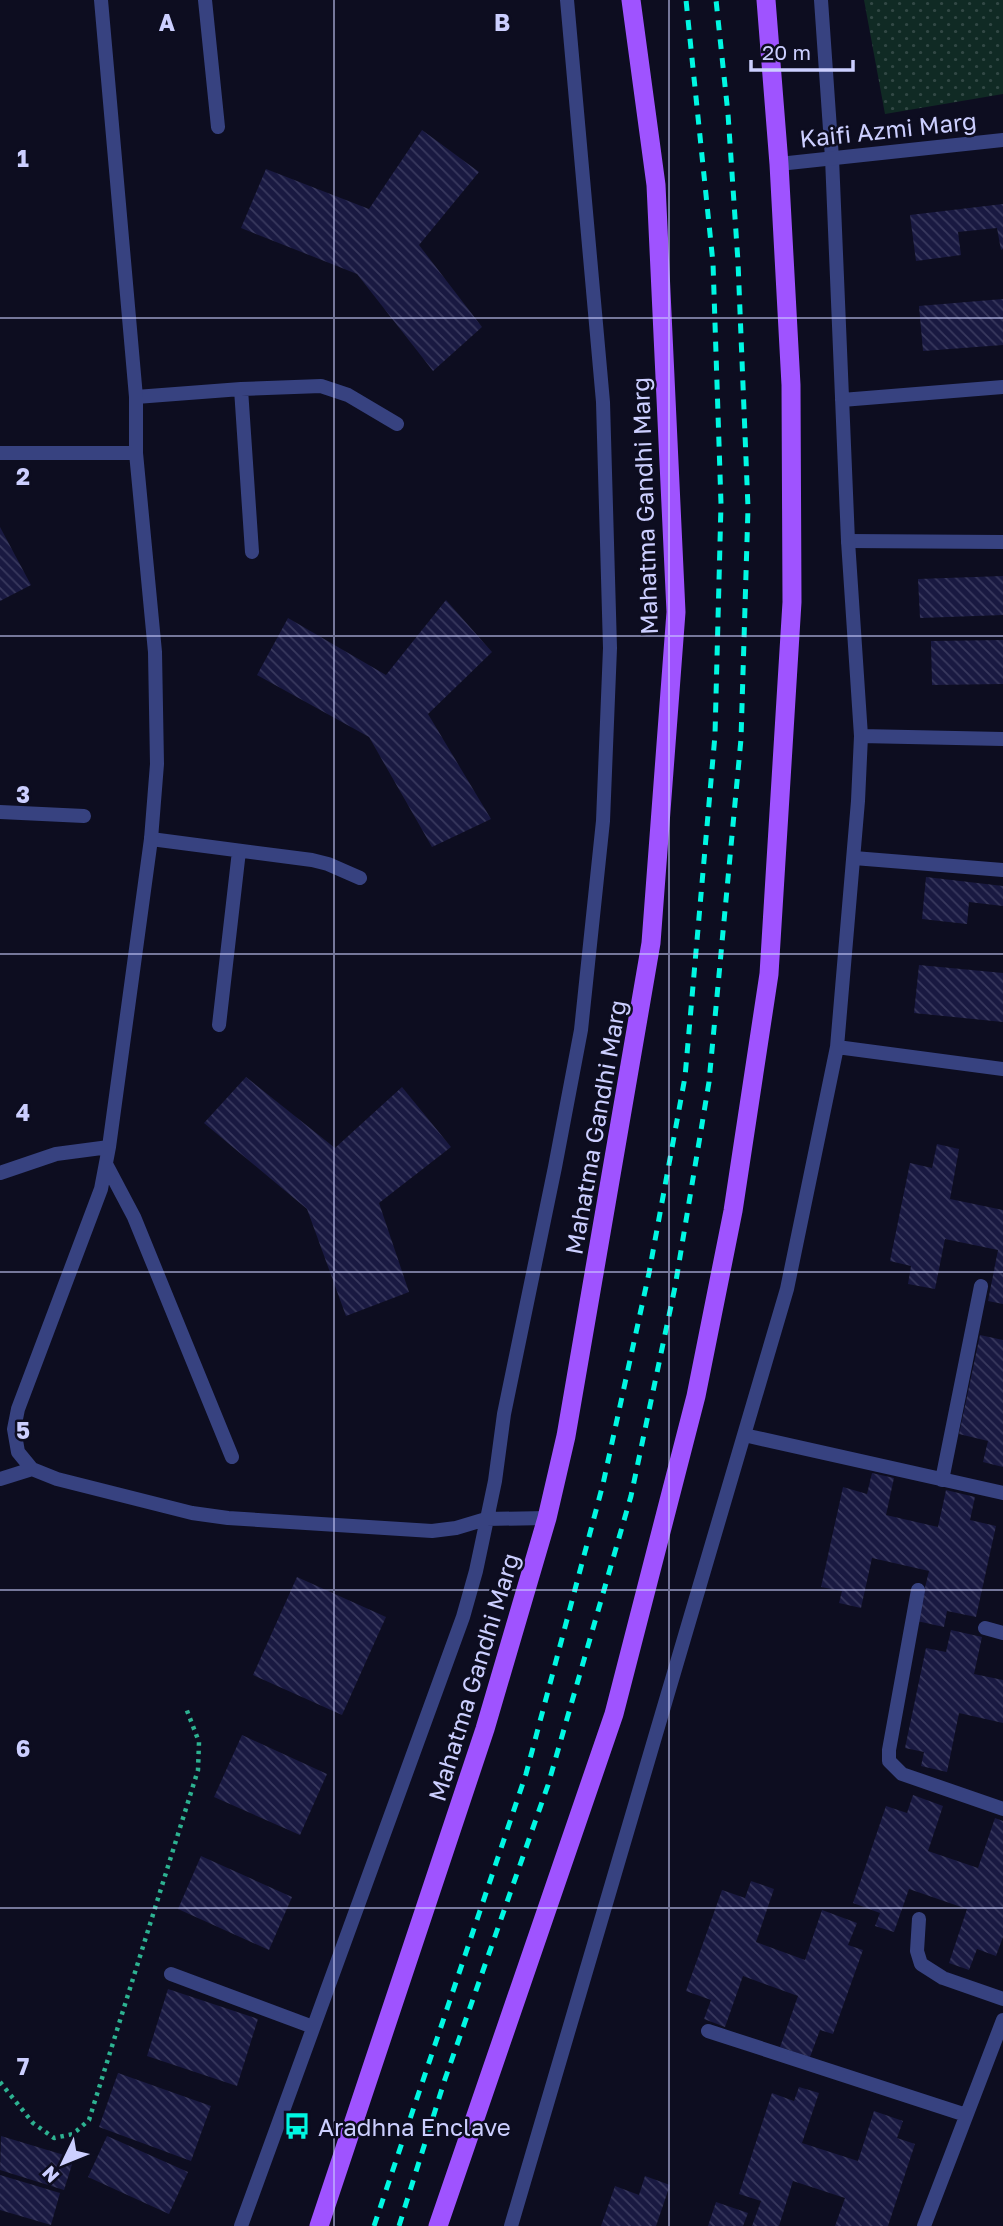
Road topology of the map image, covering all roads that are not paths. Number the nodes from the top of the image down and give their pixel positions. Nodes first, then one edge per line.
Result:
1 (101, 0) edge
2 (205, 0) edge
3 (566, 0) edge
4 (631, 0) edge
5 (766, 0) edge
6 (821, 0) edge
7 (218, 127) dead end
8 (1003, 140) edge
9 (832, 158) junction
10 (779, 164) junction
11 (1003, 387) edge
12 (242, 388) junction
13 (135, 397) junction
14 (842, 400) junction
15 (397, 424) dead end
16 (0, 453) edge
17 (136, 453) junction
18 (848, 541) junction
19 (1003, 542) edge
20 (252, 552) dead end
21 (861, 736) junction
22 (1003, 739) edge
23 (0, 812) edge
24 (84, 816) dead end
25 (150, 839) junction
26 (239, 851) junction
27 (854, 858) junction
28 (1003, 870) edge
29 (360, 878) dead end
30 (219, 1025) dead end
31 (838, 1047) junction
32 (1003, 1069) edge
33 (109, 1147) junction
34 (106, 1164) junction
35 (0, 1173) edge
36 (981, 1286) dead end
37 (744, 1435) junction
38 (232, 1457) dead end
39 (32, 1469) junction
40 (0, 1479) edge
41 (942, 1479) junction
42 (1003, 1493) edge
43 (547, 1518) junction
44 (486, 1519) junction
45 (918, 1590) dead end
46 (985, 1628) dead end
47 (1003, 1633) edge
48 (1003, 1809) edge
49 (919, 1919) dead end
50 (172, 1974) dead end
51 (1003, 1999) edge
52 (1003, 2020) edge
53 (313, 2028) junction
54 (708, 2031) dead end
55 (966, 2115) junction
56 (241, 2226) edge
57 (319, 2226) edge
58 (438, 2226) edge
59 (511, 2226) edge
60 (924, 2226) edge

1 - 13 street
2 - 7 street
3 - 44 street
4 - 43 main road, Mahatma Gandhi Marg
5 - 10 main road
6 - 9 street
8 - 9 street, Kaifi Azmi Marg
9 - 10 street, Kaifi Azmi Marg
9 - 14 street
10 - 58 main road
11 - 14 street
12 - 13 street
12 - 15 street
12 - 20 street
13 - 17 street
14 - 18 street
16 - 17 street
17 - 25 street
18 - 19 street
18 - 21 street
21 - 22 street
21 - 27 street
23 - 24 street
25 - 26 street
25 - 33 street
26 - 29 street
26 - 30 street
27 - 28 street
27 - 31 street
31 - 32 street
31 - 37 street
33 - 34 street
33 - 35 street
34 - 38 street
34 - 39 street
36 - 41 street
37 - 41 street
37 - 59 street
39 - 40 street
39 - 44 street
41 - 42 street
43 - 44 street
43 - 57 main road, Mahatma Gandhi Marg
44 - 53 street
45 - 48 street
46 - 47 street
49 - 51 street
50 - 53 street
52 - 55 street
53 - 56 street
54 - 55 street
55 - 60 street

